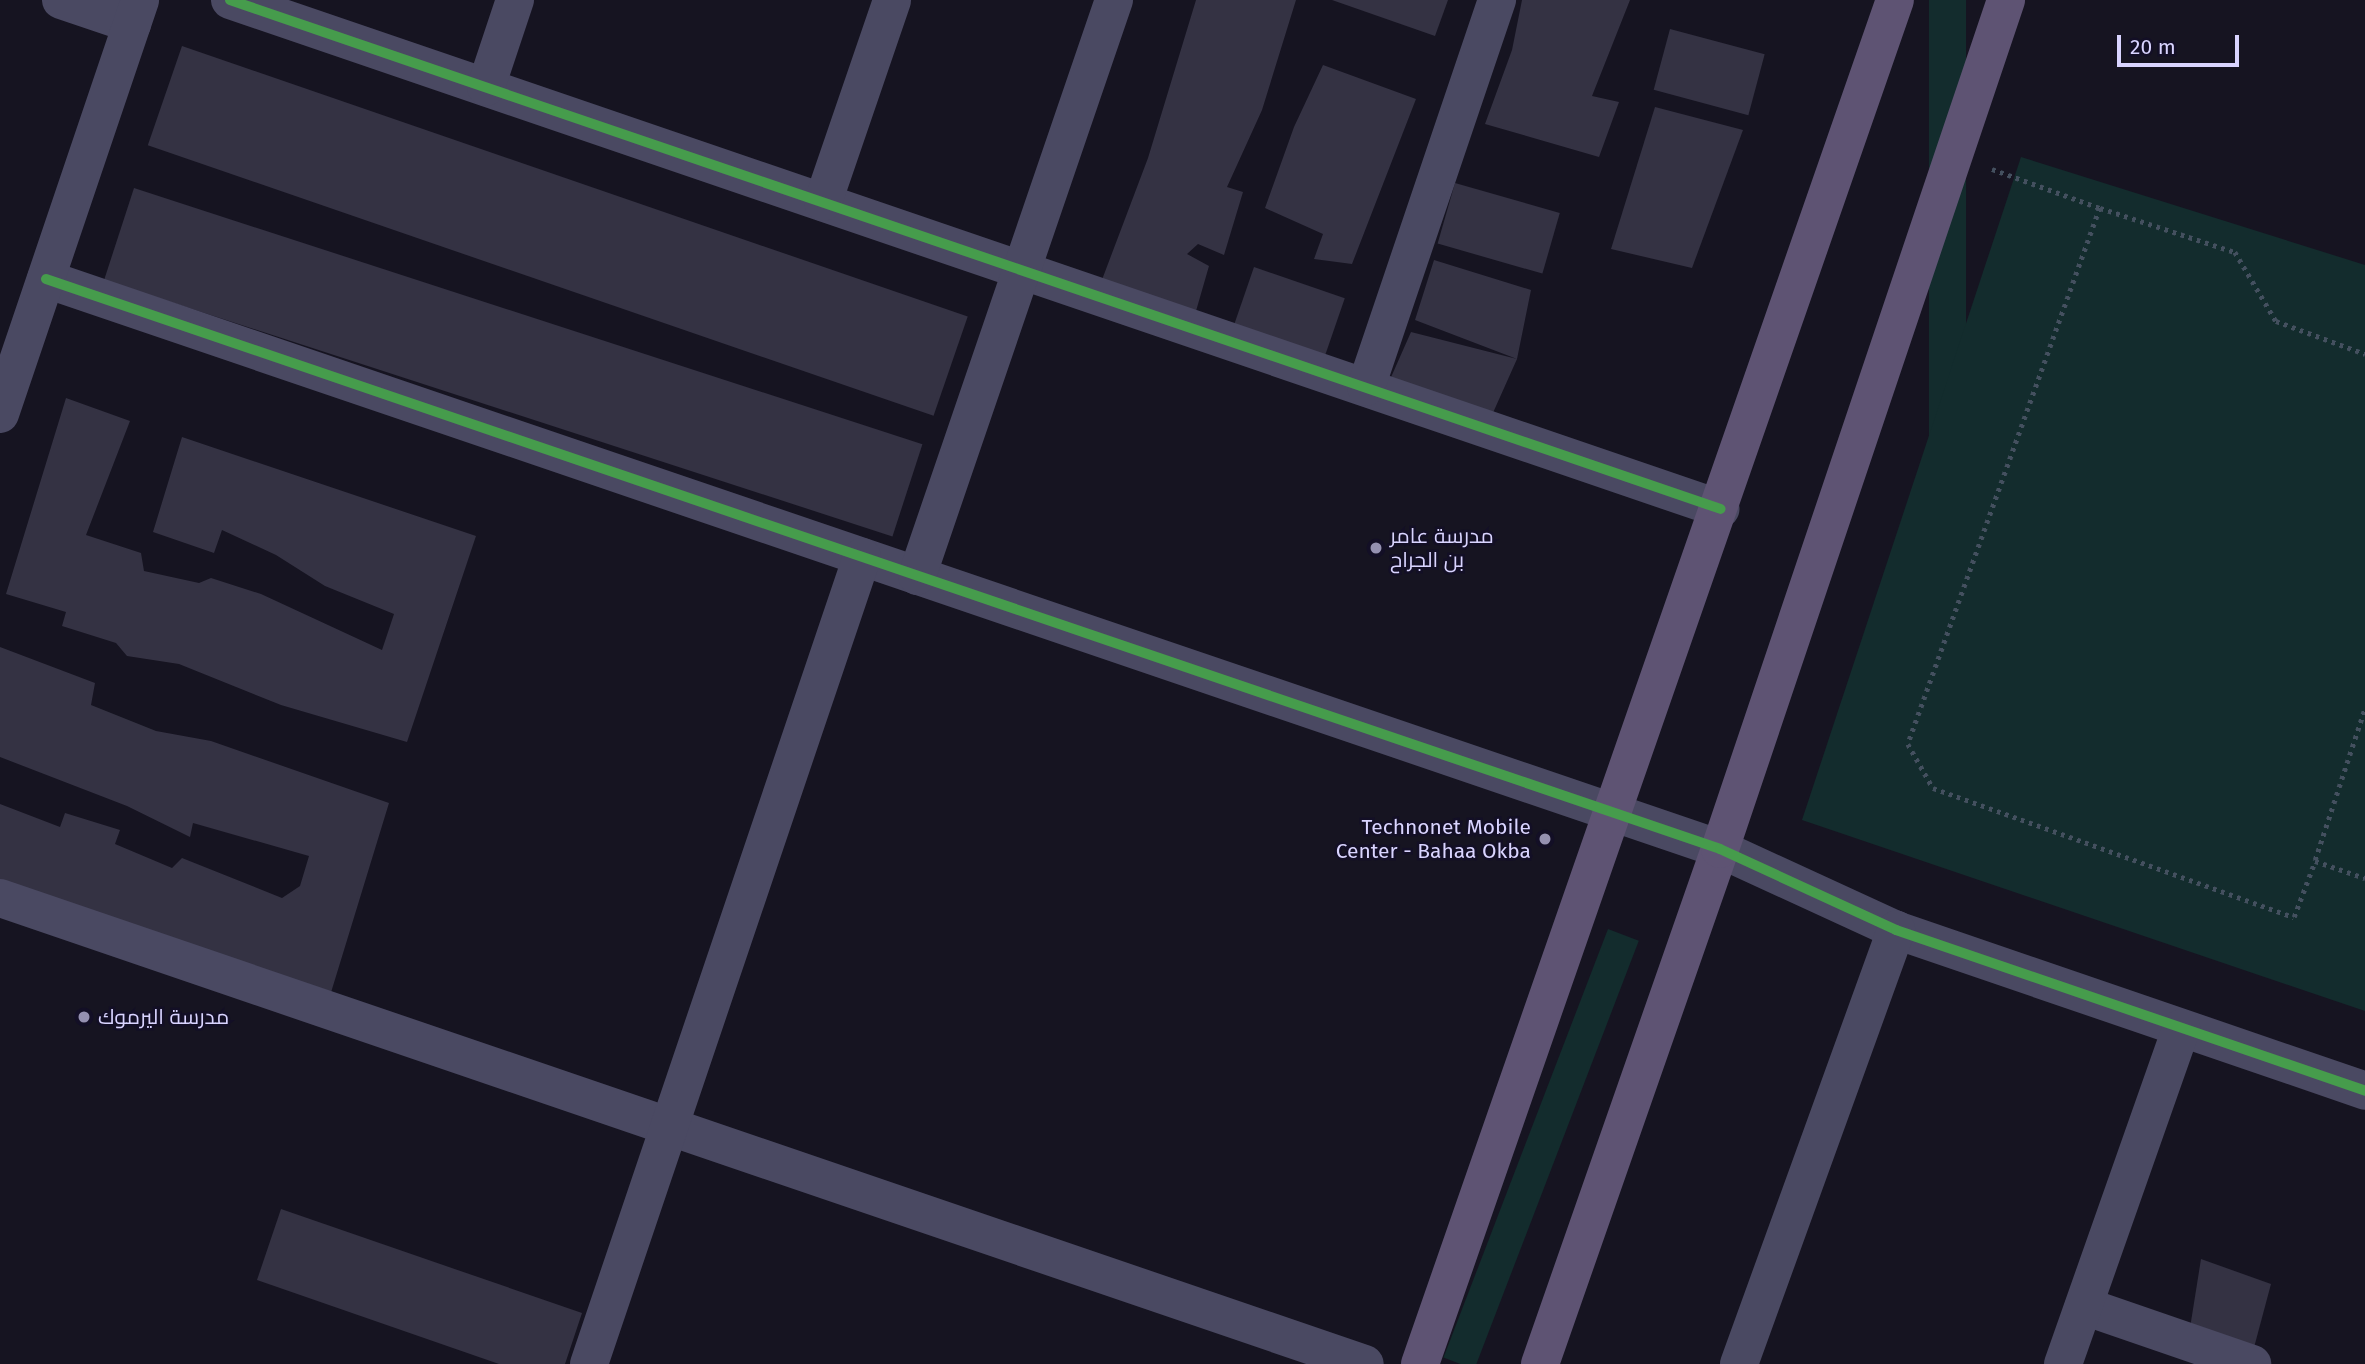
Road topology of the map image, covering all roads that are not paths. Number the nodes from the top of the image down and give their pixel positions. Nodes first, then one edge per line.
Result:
1 (61, 0) edge
2 (230, 0) edge
3 (515, 0) edge
4 (891, 0) edge
5 (1114, 0) edge
6 (1497, 0) edge
7 (1895, 0) edge
8 (2006, 0) edge
9 (136, 12) edge
10 (486, 87) junction
11 (823, 202) junction
12 (1023, 270) junction
13 (46, 279) junction
14 (1366, 387) junction
15 (0, 414) edge
16 (1721, 509) junction
17 (862, 557) junction
18 (917, 576) junction
19 (1612, 813) junction
20 (1720, 849) junction
21 (0, 898) edge
22 (1896, 930) junction
23 (2181, 1028) junction
24 (2365, 1091) edge
25 (670, 1126) junction
26 (2084, 1306) junction
27 (589, 1364) edge
28 (1365, 1364) edge
29 (1420, 1364) edge
30 (1540, 1364) edge
31 (1739, 1364) edge
32 (2063, 1364) edge
33 (2252, 1364) edge

1 - 9 street
2 - 10 street
3 - 10 street
4 - 11 street
5 - 12 street
6 - 14 street
7 - 16 main road
8 - 20 main road
9 - 13 street
10 - 11 street
11 - 12 street
12 - 14 street
12 - 18 street
13 - 15 street
13 - 17 street
14 - 16 street
16 - 19 main road
17 - 18 street
17 - 25 street
18 - 19 street
19 - 20 street
19 - 29 main road
20 - 22 street
20 - 30 main road
21 - 25 street
22 - 23 street
22 - 31 street
23 - 24 street
23 - 26 street
25 - 27 street
25 - 28 street
26 - 32 street
26 - 33 street

